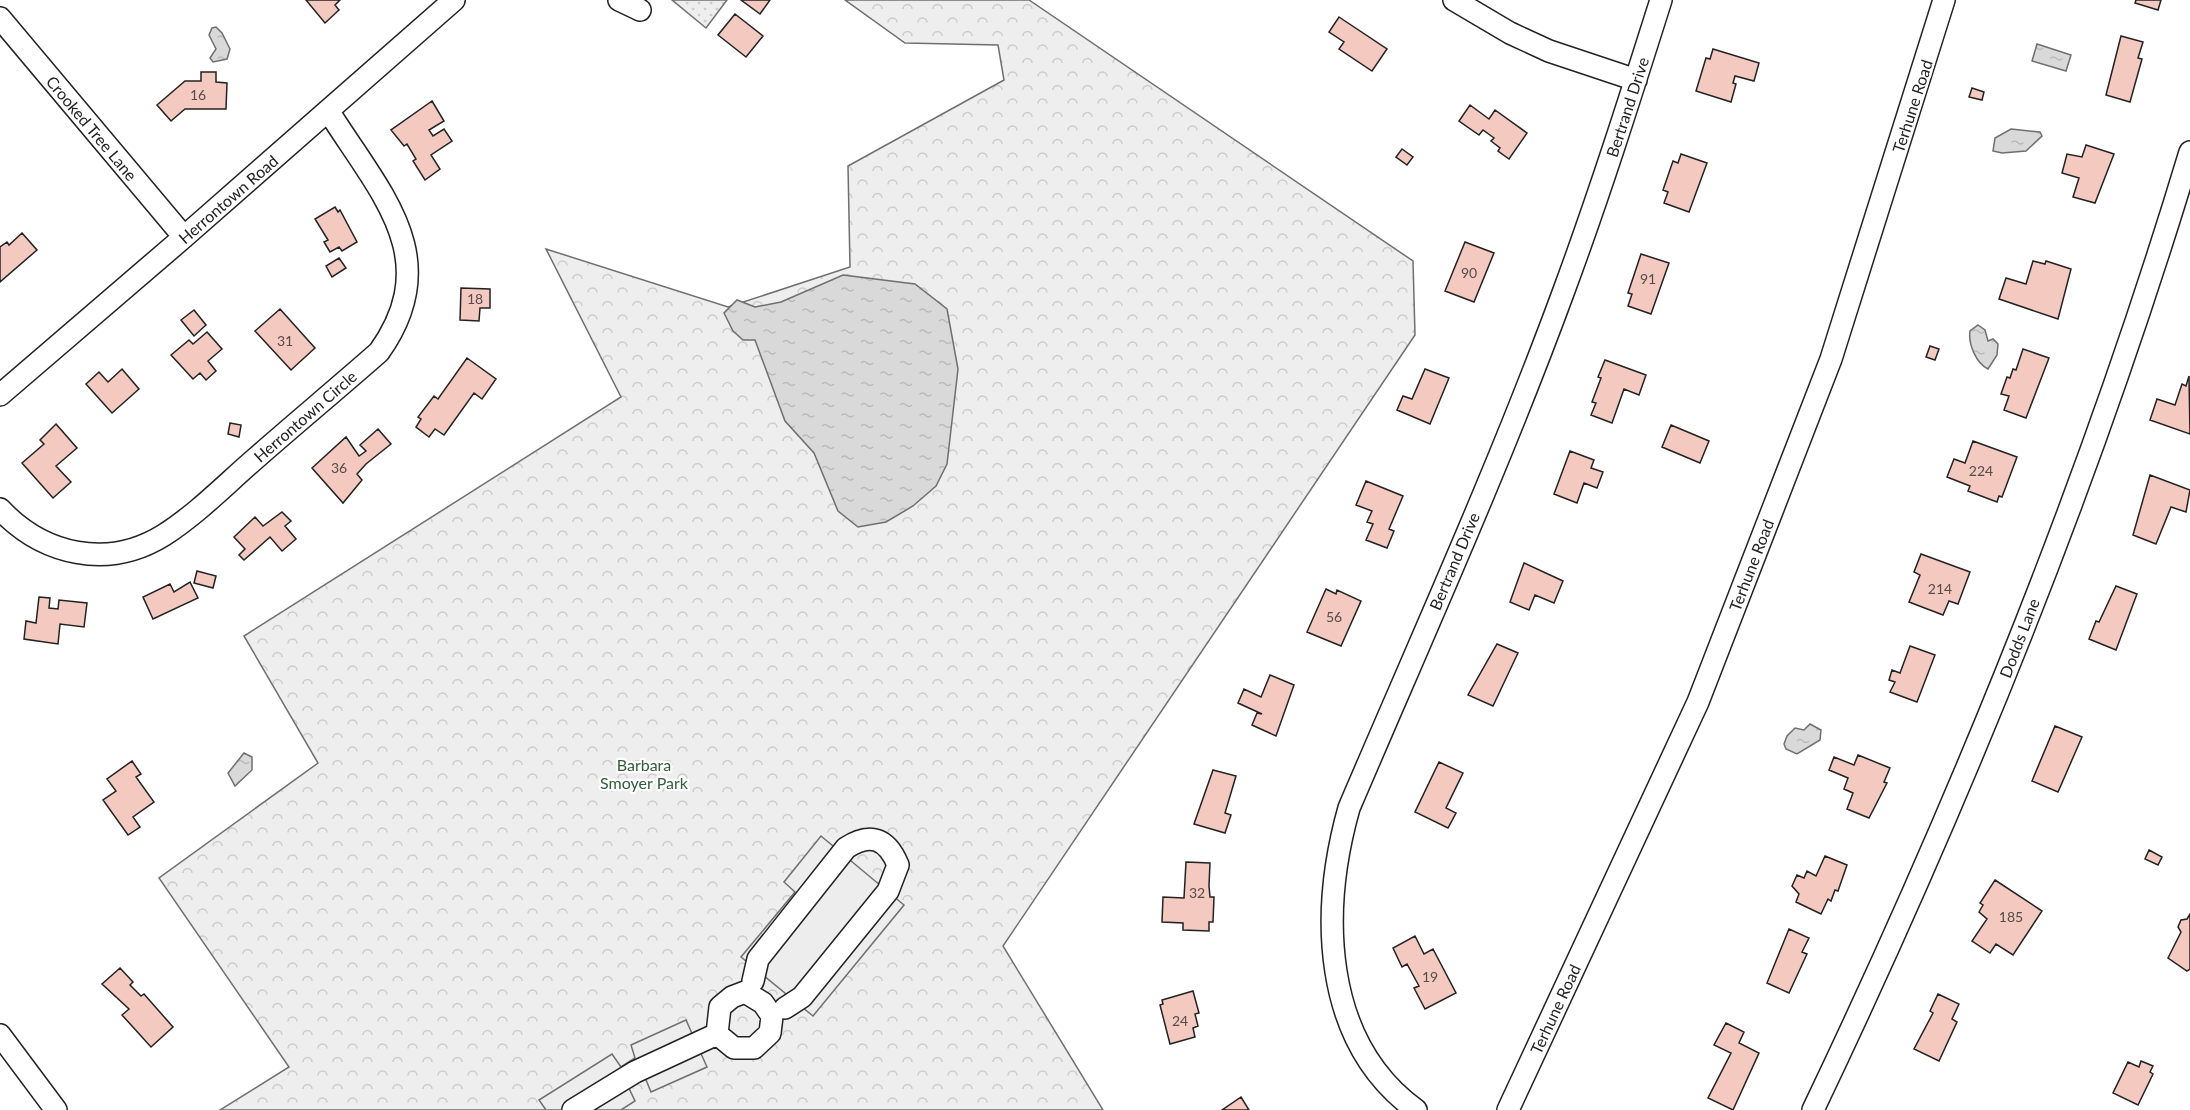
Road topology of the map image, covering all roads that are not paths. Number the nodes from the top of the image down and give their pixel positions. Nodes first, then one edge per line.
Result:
1 (454, 0) edge
2 (619, 0) edge
3 (1454, 0) edge
4 (1661, 0) edge
5 (1944, 0) edge
6 (640, 10) dead end
7 (0, 18) edge
8 (1636, 80) junction
9 (329, 112) junction
10 (2190, 152) edge
11 (2182, 210) edge
12 (184, 237) junction
13 (0, 395) edge
14 (0, 508) edge
15 (753, 981) dead end
16 (785, 1008) dead end
17 (717, 1034) dead end
18 (0, 1035) edge
19 (56, 1110) edge
20 (573, 1110) edge
21 (1416, 1110) edge
22 (1508, 1110) edge
23 (1813, 1110) edge

1 - 9 street, Herrontown Road
2 - 6 street
3 - 8 street
4 - 8 street, Bertrand Drive
5 - 22 street, Terhune Road
7 - 12 street, Crooked Tree Lane
8 - 21 street, Bertrand Drive
9 - 12 street, Herrontown Road
9 - 14 street, Herrontown Circle
10 - 11 street, Dodds Lane
11 - 23 street, Dodds Lane
12 - 13 street, Herrontown Road
15 - 16 street
17 - 20 street
18 - 19 street

